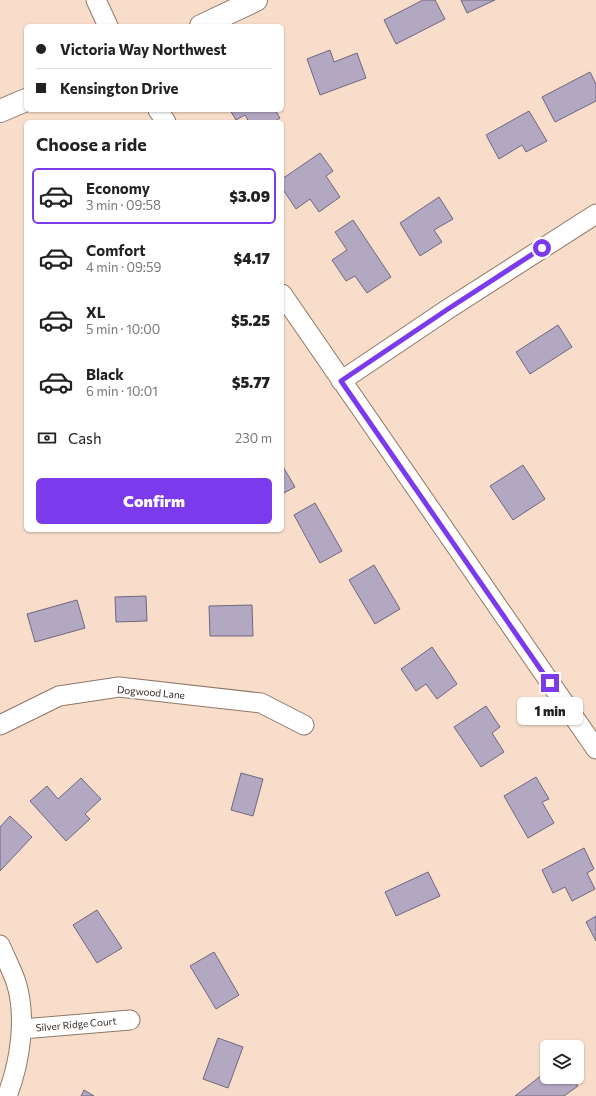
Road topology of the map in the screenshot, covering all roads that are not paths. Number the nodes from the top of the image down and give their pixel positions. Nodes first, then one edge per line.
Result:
1 (96, 0) edge
2 (256, 0) edge
3 (107, 24) edge
4 (205, 24) edge
5 (24, 101) edge
6 (0, 111) edge
7 (596, 214) edge
8 (284, 297) edge
9 (341, 381) junction
10 (0, 725) edge
11 (304, 725) dead end
12 (596, 749) edge
13 (0, 945) edge
14 (130, 1020) dead end
15 (22, 1029) junction
16 (7, 1096) edge

1 - 3 street
2 - 4 street
5 - 6 street
7 - 9 street
8 - 9 street
9 - 12 street
10 - 11 street, Dogwood Lane
13 - 15 street
14 - 15 street, Silver Ridge Court
15 - 16 street

